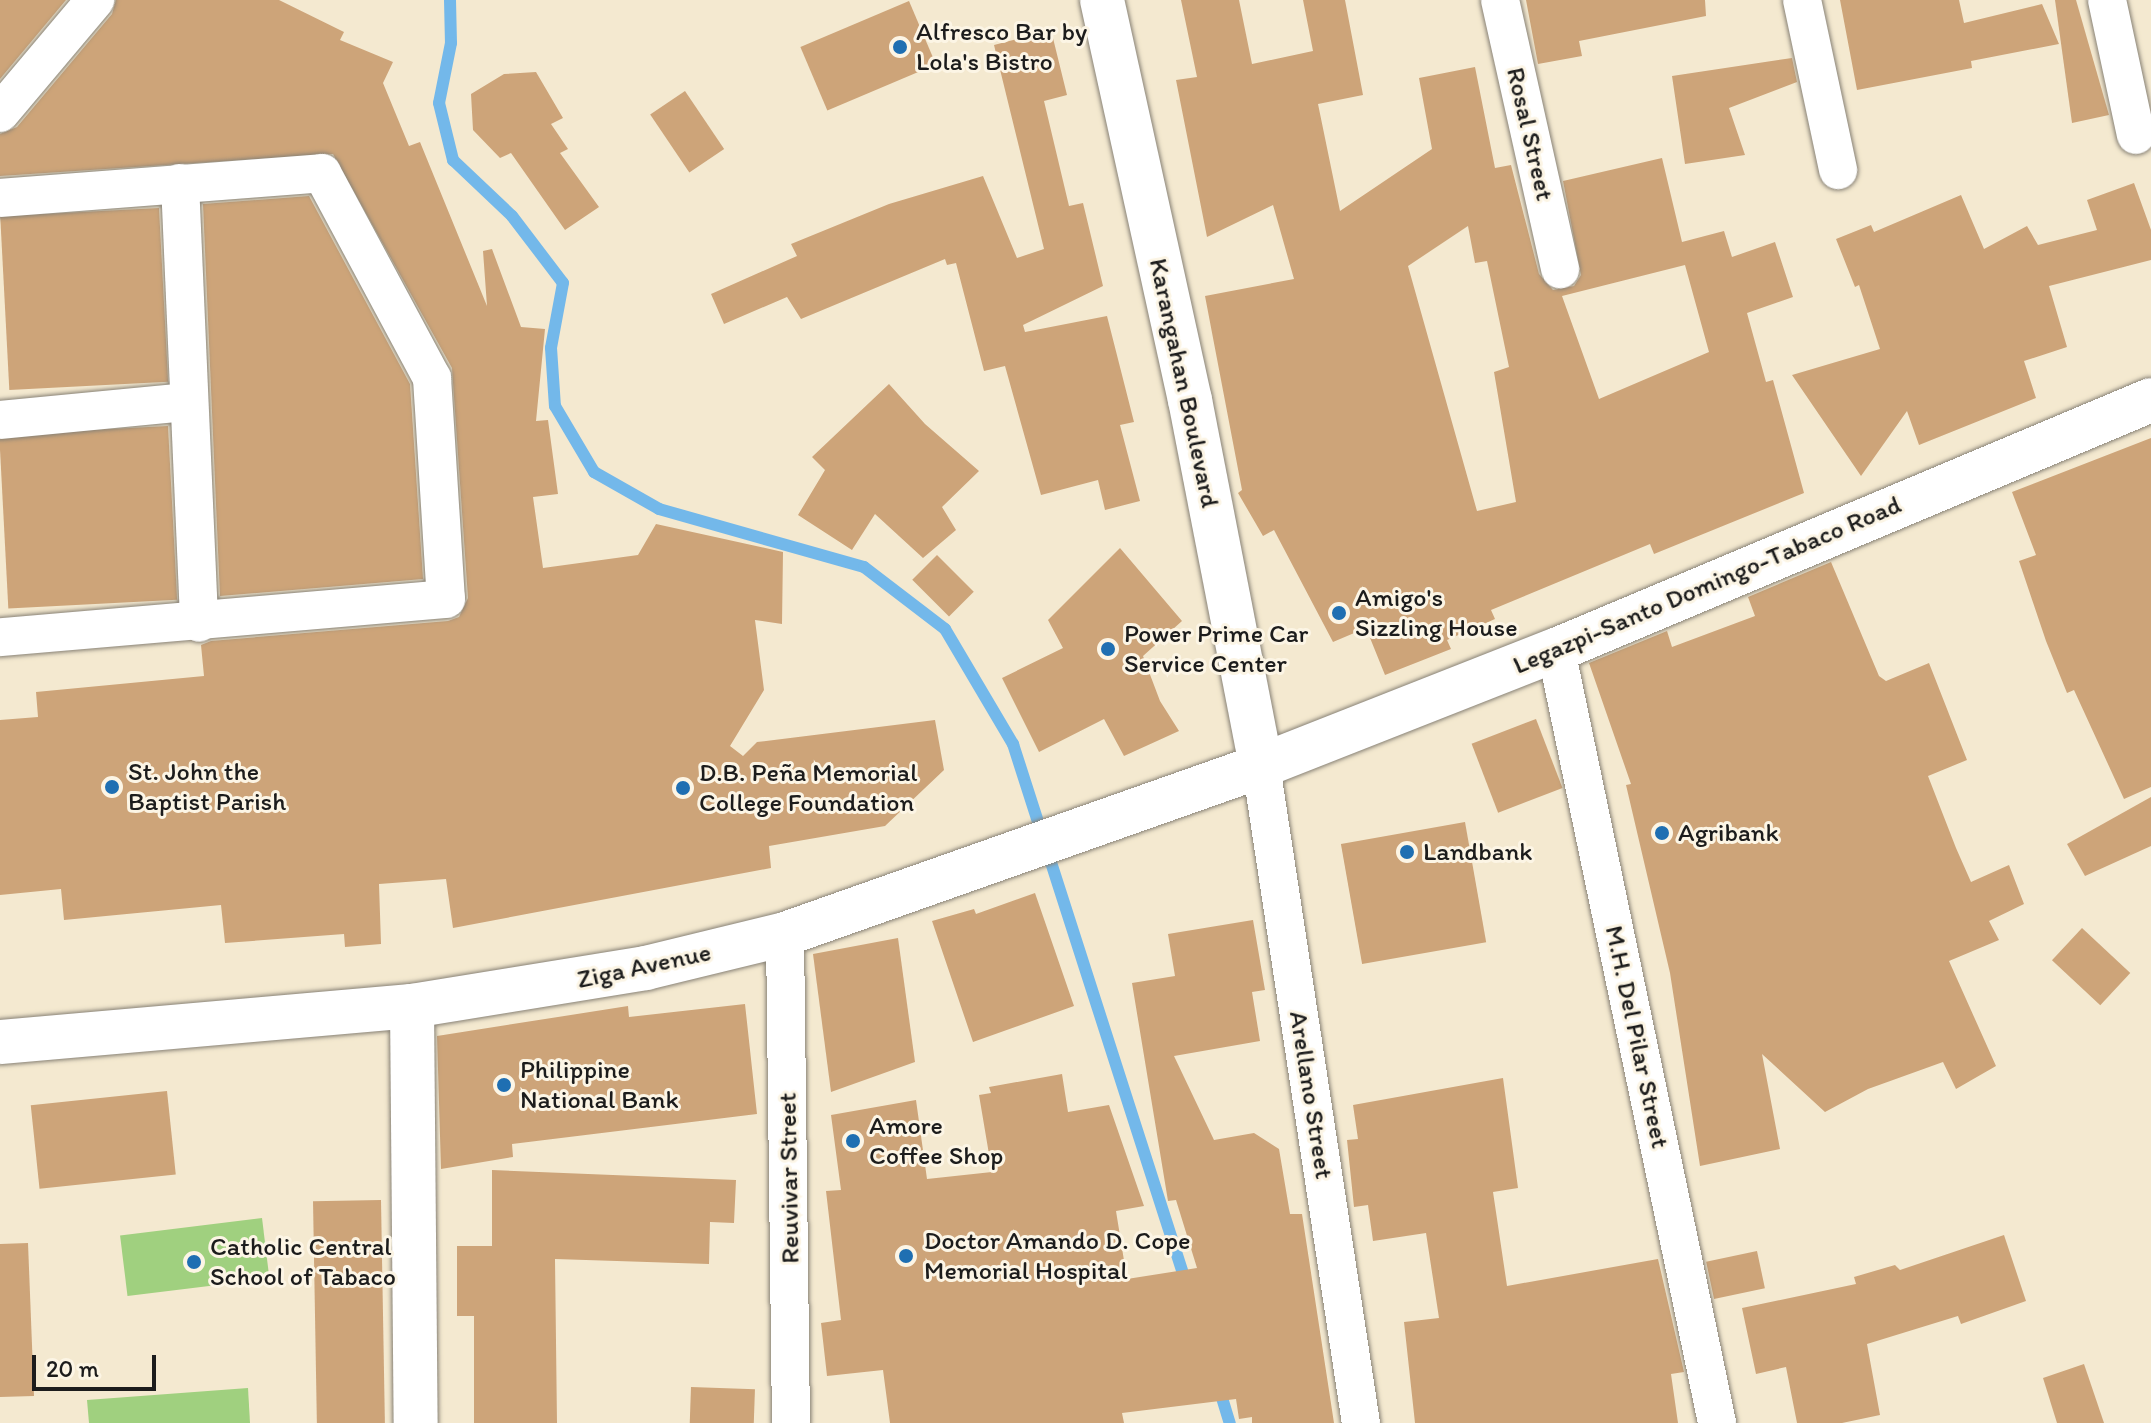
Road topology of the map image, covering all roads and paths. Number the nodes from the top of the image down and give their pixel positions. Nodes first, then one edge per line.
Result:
1 (95, 0) edge
2 (1102, 0) edge
3 (1500, 0) edge
4 (1802, 0) edge
5 (2107, 0) edge
6 (0, 113) edge
7 (2136, 135) dead end
8 (1838, 170) dead end
9 (180, 183) junction
10 (0, 198) edge
11 (1560, 269) dead end
12 (2151, 400) edge
13 (187, 402) junction
14 (0, 420) edge
15 (199, 623) junction
16 (0, 637) edge
17 (1556, 650) junction
18 (1261, 766) junction
19 (785, 934) junction
20 (412, 1006) junction
21 (0, 1042) edge
22 (416, 1423) edge
23 (791, 1423) edge
24 (1361, 1423) edge
25 (1717, 1423) edge

1 - 6 street
2 - 18 main road, Karangahan Boulevard
3 - 11 street, Rosal Street
4 - 8 street
5 - 7 street
9 - 10 street
9 - 13 street
9 - 15 street
12 - 17 main road, Legazpi-Santo Domingo-Tabaco Road
13 - 14 street
13 - 15 street
15 - 16 street
17 - 18 main road, Legazpi-Santo Domingo-Tabaco Road
17 - 25 street, M.H. Del Pilar Street
18 - 19 main road, Ziga Avenue
18 - 24 street, Arellano Street
19 - 20 main road, Ziga Avenue
19 - 23 street, Reuvivar Street
20 - 21 main road, Ziga Avenue
20 - 22 main road

